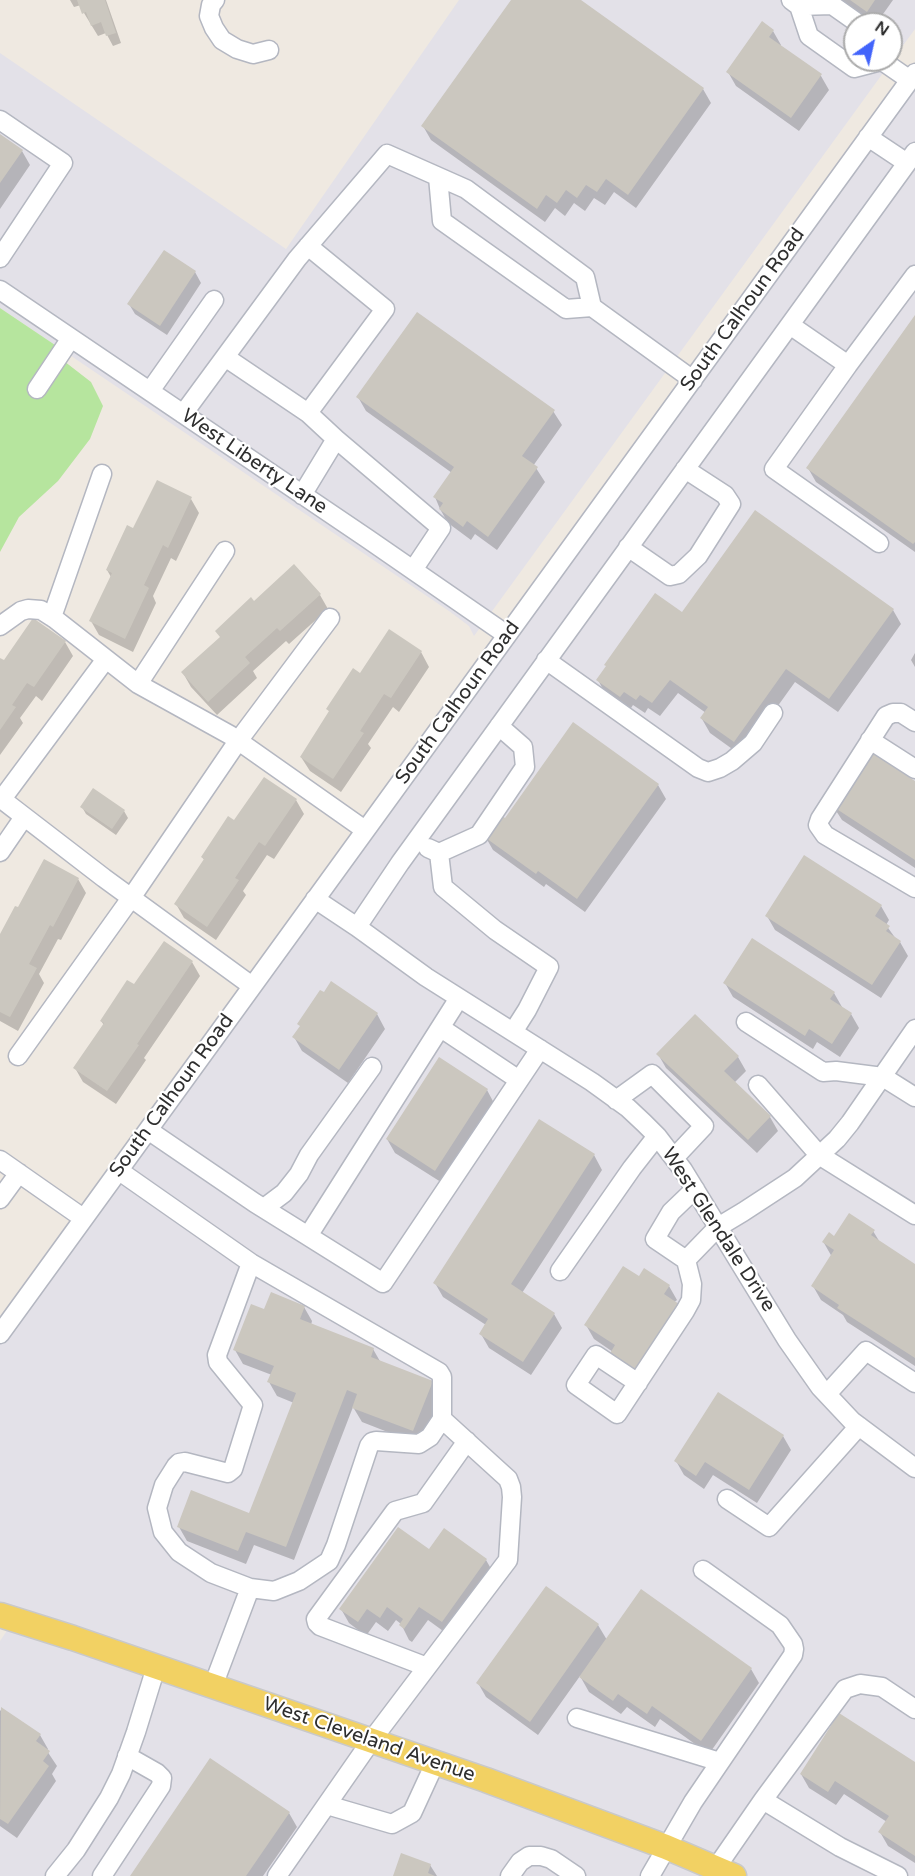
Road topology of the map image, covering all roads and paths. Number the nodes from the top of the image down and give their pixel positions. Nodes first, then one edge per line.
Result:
1 (215, 0) edge
2 (795, 3) edge
3 (843, 13) edge
4 (269, 50) dead end
5 (843, 60) edge
6 (912, 76) edge
7 (0, 120) edge
8 (868, 137) junction
9 (911, 157) edge
10 (438, 177) junction
11 (308, 246) junction
12 (0, 258) edge
13 (915, 275) edge
14 (0, 290) edge
15 (214, 300) dead end
16 (592, 307) junction
17 (790, 325) junction
18 (71, 338) junction
19 (225, 357) junction
20 (849, 365) junction
21 (693, 380) junction
22 (37, 389) dead end
23 (150, 392) junction
24 (308, 413) junction
25 (183, 414) junction
26 (336, 439) junction
27 (685, 469) junction
28 (102, 474) dead end
29 (302, 495) junction
30 (879, 543) dead end
31 (628, 547) junction
32 (225, 551) dead end
33 (413, 570) junction
34 (52, 616) junction
35 (330, 618) dead end
36 (0, 626) edge
37 (507, 635) junction
38 (106, 659) junction
39 (546, 660) junction
40 (138, 684) junction
41 (773, 713) dead end
42 (915, 722) edge
43 (499, 726) junction
44 (870, 740) junction
45 (238, 741) junction
46 (915, 769) edge
47 (1, 799) edge
48 (24, 818) junction
49 (366, 830) junction
50 (416, 842) junction
51 (0, 852) edge
52 (439, 853) junction
53 (915, 888) edge
54 (131, 898) junction
55 (315, 899) junction
56 (357, 927) junction
57 (252, 986) junction
58 (459, 998) junction
59 (746, 1022) dead end
60 (441, 1028) junction
61 (915, 1029) edge
62 (513, 1032) junction
63 (540, 1049) junction
64 (18, 1056) dead end
65 (372, 1067) dead end
66 (883, 1077) junction
67 (519, 1080) junction
68 (758, 1085) dead end
69 (915, 1097) edge
70 (616, 1100) junction
71 (148, 1130) junction
72 (657, 1136) junction
73 (819, 1155) junction
74 (674, 1158) junction
75 (0, 1160) edge
76 (118, 1170) junction
77 (19, 1173) junction
78 (695, 1189) junction
79 (0, 1199) edge
80 (264, 1208) junction
81 (915, 1215) edge
82 (83, 1218) junction
83 (718, 1227) junction
84 (308, 1236) junction
85 (686, 1260) junction
86 (250, 1263) junction
87 (560, 1272) dead end
88 (0, 1334) edge
89 (638, 1383) dead end
90 (915, 1383) edge
91 (827, 1394) junction
92 (442, 1419) junction
93 (859, 1426) junction
94 (467, 1441) junction
95 (915, 1468) edge
96 (726, 1499) dead end
97 (703, 1570) dead end
98 (250, 1588) junction
99 (1, 1617) edge
100 (156, 1667) junction
101 (427, 1667) junction
102 (213, 1686) junction
103 (915, 1709) edge
104 (577, 1718) dead end
105 (371, 1741) junction
106 (127, 1756) junction
107 (435, 1762) junction
108 (720, 1762) junction
109 (763, 1800) junction
110 (327, 1804) junction
111 (666, 1847) junction
112 (725, 1872) edge
113 (55, 1876) edge
114 (102, 1876) edge
115 (277, 1876) edge
116 (510, 1876) edge
117 (576, 1876) edge
118 (650, 1876) edge
119 (898, 1876) edge

1 - 4 street
2 - 3 street
2 - 5 street
6 - 8 street, South Calhoun Road
7 - 12 street
8 - 9 street
8 - 21 street, South Calhoun Road
9 - 17 street
10 - 11 street
10 - 16 street
10 - 16 street
11 - 19 street
11 - 24 street
13 - 20 street
14 - 18 street, West Liberty Lane
15 - 23 street
16 - 21 street
17 - 20 street
17 - 27 street
18 - 22 street
18 - 23 street, West Liberty Lane
19 - 24 street
19 - 25 street
20 - 30 street
21 - 37 street, South Calhoun Road
23 - 25 street, West Liberty Lane
24 - 26 street
25 - 29 street, West Liberty Lane
26 - 29 street
26 - 33 street
27 - 31 street
27 - 31 street
28 - 34 street
29 - 33 street, West Liberty Lane
31 - 39 street
32 - 40 street
33 - 37 street, West Liberty Lane
34 - 36 street
34 - 38 street
35 - 45 street
37 - 49 street, South Calhoun Road
38 - 40 street
38 - 47 street
39 - 41 street
39 - 43 street
40 - 45 street
42 - 44 street
43 - 50 street
43 - 52 street
44 - 46 street
44 - 53 street
45 - 49 street
45 - 54 street
47 - 48 street
48 - 51 street
48 - 54 street
49 - 55 street, South Calhoun Road
50 - 52 street
50 - 56 street
52 - 62 street
54 - 57 street
54 - 64 street
55 - 56 street, West Glendale Drive
55 - 57 street, South Calhoun Road
56 - 58 street, West Glendale Drive
57 - 71 street, South Calhoun Road
58 - 60 street
58 - 62 street, West Glendale Drive
59 - 66 street
60 - 67 street
60 - 84 street
61 - 66 street
62 - 63 street, West Glendale Drive
63 - 67 street
63 - 70 street, West Glendale Drive
65 - 80 street
66 - 69 street
66 - 73 street
67 - 84 street
68 - 73 street
70 - 72 street, West Glendale Drive
70 - 74 street
71 - 76 street, South Calhoun Road
71 - 80 street
72 - 74 street, West Glendale Drive
72 - 87 street
73 - 81 street
73 - 83 street
74 - 78 street, West Glendale Drive
75 - 77 street
76 - 82 street, South Calhoun Road
76 - 86 street
77 - 79 street
77 - 82 street
78 - 83 street, West Glendale Drive
78 - 85 street
80 - 84 street
82 - 88 street, South Calhoun Road
83 - 85 street
83 - 91 street, West Glendale Drive
85 - 89 street
86 - 92 street
86 - 98 street
90 - 91 street
91 - 93 street, West Glendale Drive
92 - 94 street
92 - 98 street
93 - 95 street, West Glendale Drive
93 - 96 street
94 - 101 street
94 - 101 street
97 - 108 street
98 - 102 street
99 - 100 main road, West Cleveland Avenue
100 - 102 main road, West Cleveland Avenue
100 - 106 street
101 - 105 street
102 - 105 main road, West Cleveland Avenue
103 - 109 street
104 - 108 street
105 - 107 main road, West Cleveland Avenue
105 - 110 street
106 - 113 street
106 - 114 street
107 - 110 street
107 - 111 main road, West Cleveland Avenue
108 - 111 street
109 - 112 street
109 - 119 street
110 - 115 street
111 - 112 main road, West Cleveland Avenue
111 - 118 street
116 - 117 street

